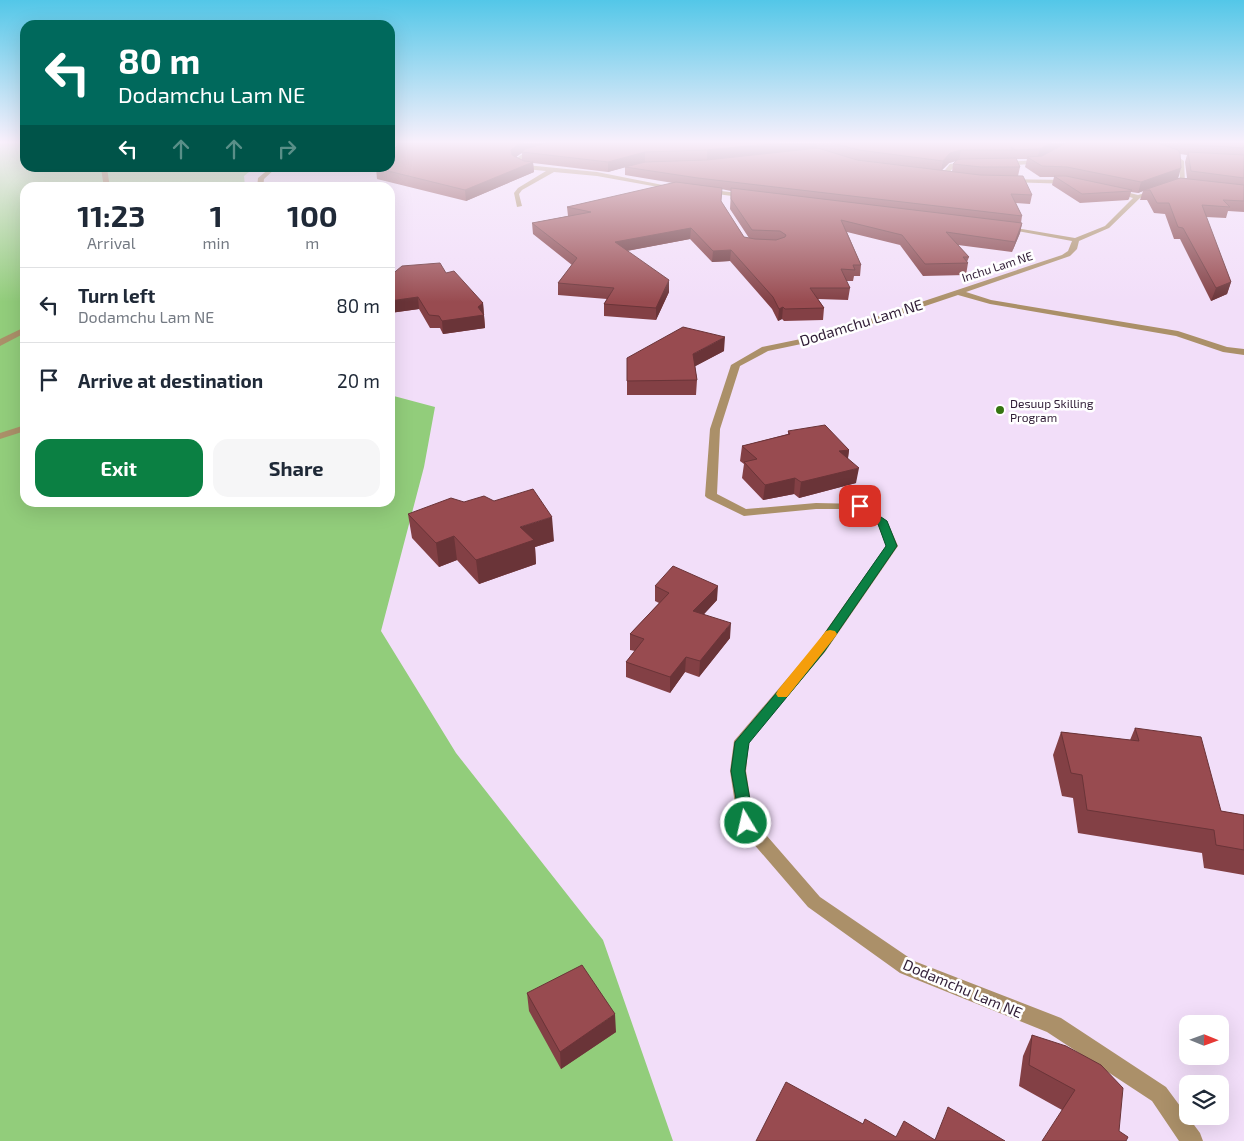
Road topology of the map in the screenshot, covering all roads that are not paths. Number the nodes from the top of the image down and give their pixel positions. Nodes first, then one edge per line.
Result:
1 (517, 196) edge
2 (719, 196) edge
3 (1135, 196) edge
4 (1141, 196) edge
5 (755, 197) edge
6 (1138, 197) junction
7 (519, 206) dead end
8 (998, 227) edge
9 (1076, 240) junction
10 (958, 292) junction
11 (20, 333) edge
12 (0, 343) edge
13 (1244, 352) edge
14 (20, 430) edge
15 (0, 436) edge
16 (1192, 1141) edge

1 - 7 street
2 - 5 street
3 - 6 street
4 - 6 street
6 - 9 street, Inchu Lam NE
8 - 9 street
9 - 10 street, Inchu Lam NE
10 - 13 street, Inchu Lam NE
10 - 16 street, Dodamchu Lam NE
11 - 12 street
14 - 15 street

